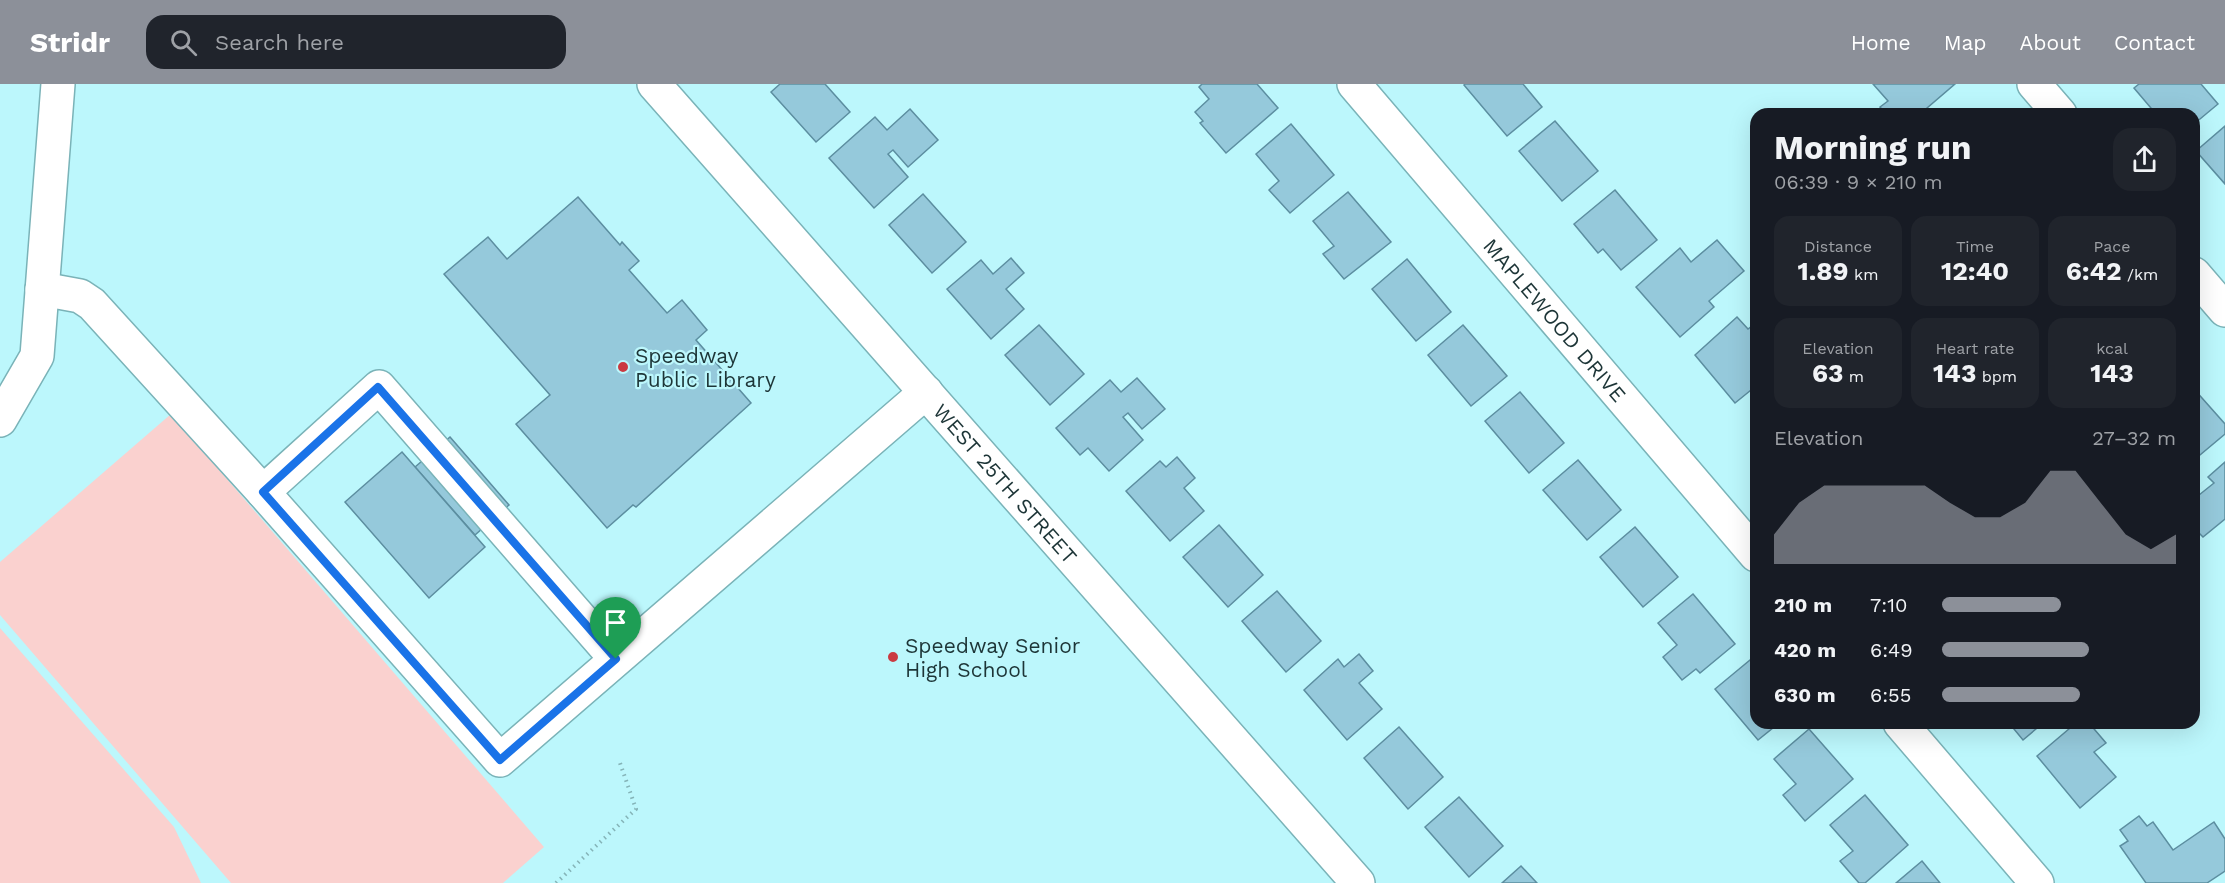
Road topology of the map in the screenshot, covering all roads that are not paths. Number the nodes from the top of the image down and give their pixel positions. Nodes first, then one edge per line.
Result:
1 (58, 84) edge
2 (654, 84) edge
3 (1354, 84) edge
4 (2034, 84) edge
5 (2055, 108) edge
6 (2200, 281) edge
7 (42, 289) junction
8 (2225, 310) edge
9 (926, 392) junction
10 (0, 420) edge
11 (263, 492) junction
12 (1750, 548) edge
13 (616, 659) junction
14 (1905, 729) edge
15 (1358, 883) edge
16 (2037, 883) edge

1 - 7 street
2 - 9 street, WEST 25TH STREET
3 - 12 street, MAPLEWOOD DRIVE
4 - 5 street
6 - 8 street
7 - 10 street
7 - 11 street
9 - 13 street
9 - 15 street, WEST 25TH STREET
11 - 13 street
11 - 13 street
14 - 16 street

